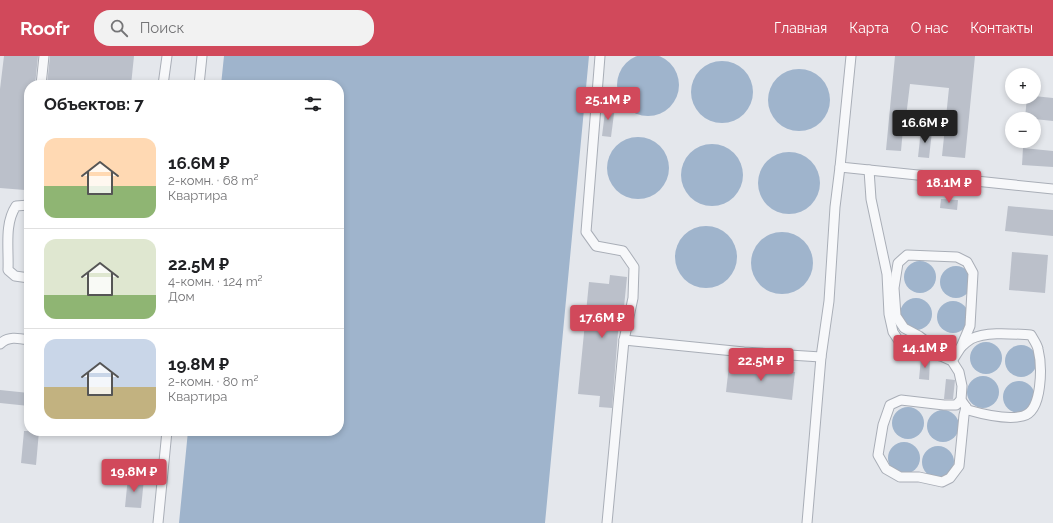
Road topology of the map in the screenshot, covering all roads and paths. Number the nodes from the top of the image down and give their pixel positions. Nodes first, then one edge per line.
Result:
1 (44, 56) edge
2 (167, 56) edge
3 (202, 56) edge
4 (600, 56) edge
5 (851, 56) edge
6 (42, 80) edge
7 (165, 80) edge
8 (200, 80) edge
9 (840, 167) junction
10 (869, 170) junction
11 (1053, 189) edge
12 (24, 205) edge
13 (24, 277) edge
14 (24, 339) edge
15 (624, 340) junction
16 (0, 344) edge
17 (961, 347) junction
18 (936, 355) junction
19 (821, 357) junction
20 (952, 361) junction
21 (964, 403) junction
22 (167, 436) edge
23 (158, 523) edge
24 (607, 523) edge
25 (807, 523) edge

1 - 6 lane
2 - 7 lane
3 - 8 lane
4 - 15 lane
5 - 9 lane
9 - 10 lane
9 - 19 lane
10 - 11 lane
10 - 18 lane
12 - 13 lane
14 - 16 lane
15 - 19 lane
15 - 24 lane
17 - 18 lane
17 - 20 lane
17 - 21 lane
18 - 20 lane
19 - 25 lane
20 - 21 lane
21 - 21 lane
22 - 23 lane

